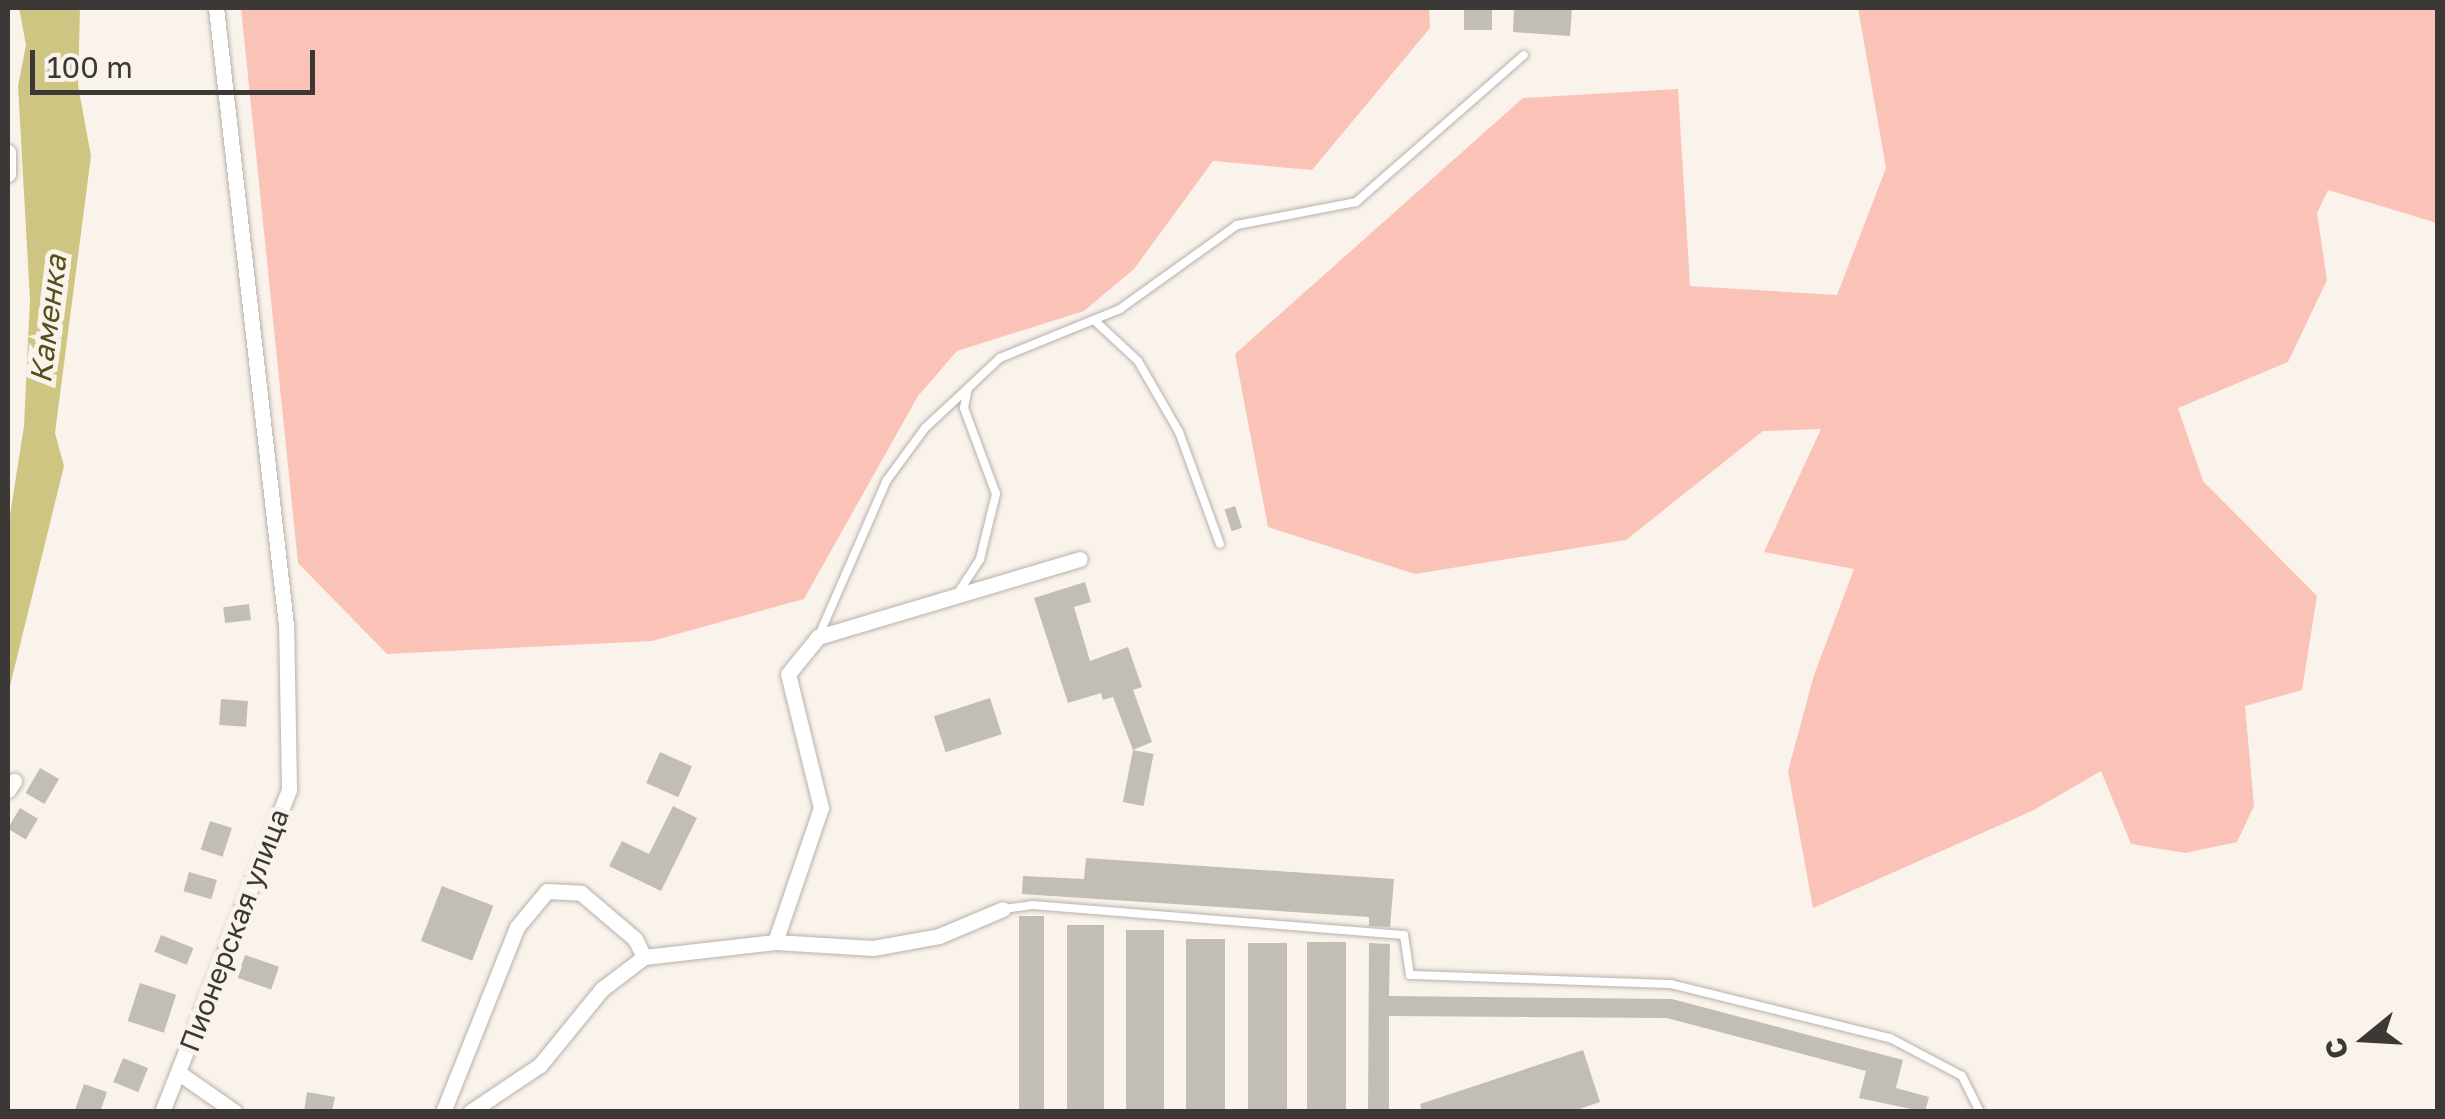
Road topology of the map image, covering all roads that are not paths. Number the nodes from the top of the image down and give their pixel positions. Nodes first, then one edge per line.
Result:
1 (216, 8) edge
2 (1524, 55) dead end
3 (8, 152) edge
4 (8, 174) edge
5 (1094, 320) junction
6 (968, 388) junction
7 (1220, 544) dead end
8 (1080, 560) dead end
9 (954, 597) junction
10 (818, 637) junction
11 (1004, 910) joint
12 (517, 927) joint
13 (775, 942) junction
14 (644, 957) junction
15 (179, 1073) junction
16 (162, 1112) edge
17 (235, 1112) edge
18 (443, 1112) edge
19 (470, 1112) edge
20 (1980, 1112) edge

1 - 15 street, Пионерская улица
2 - 5 lane
3 - 4 street
5 - 6 lane
5 - 7 lane
6 - 9 lane
6 - 10 lane
8 - 9 street
9 - 10 street
10 - 13 street
11 - 13 street
11 - 20 lane
12 - 14 lane
12 - 18 street
13 - 14 street
14 - 19 street
15 - 16 street, Пионерская улица
15 - 17 street

